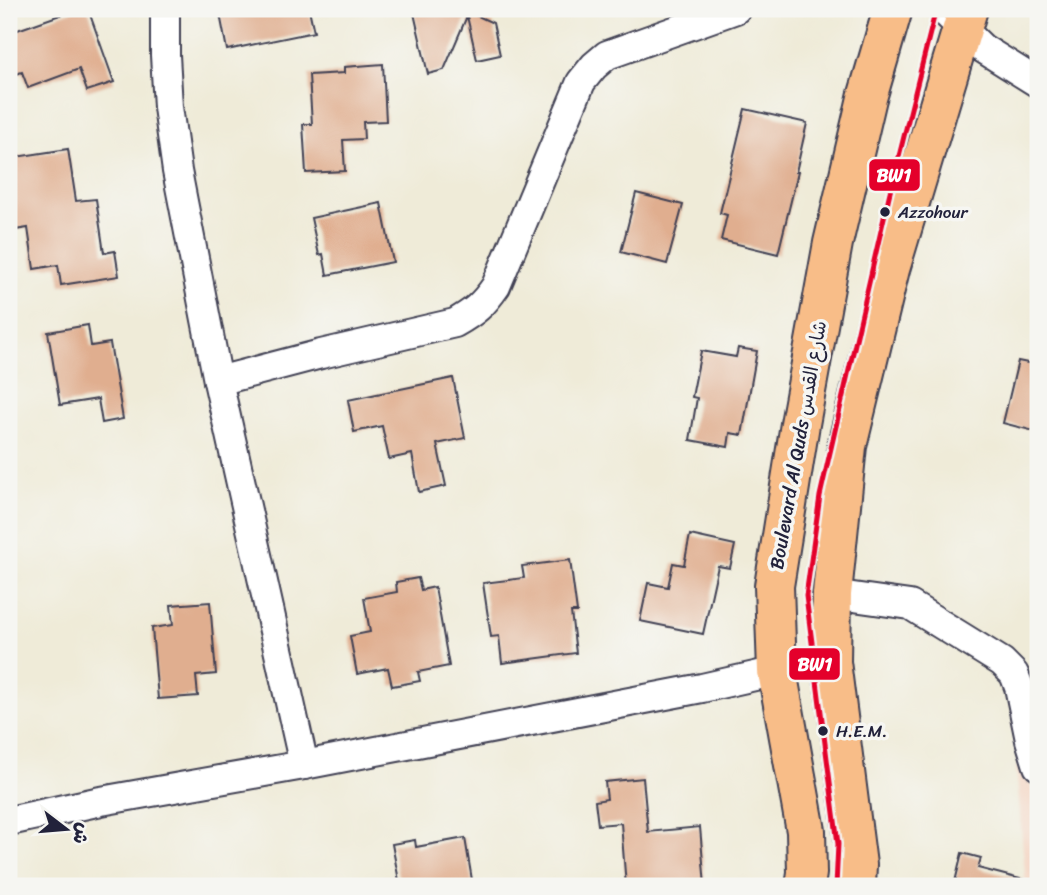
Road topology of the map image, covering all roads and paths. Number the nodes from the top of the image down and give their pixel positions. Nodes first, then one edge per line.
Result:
1 (165, 9) edge
2 (736, 9) edge
3 (893, 9) edge
4 (957, 15) edge
5 (1038, 83) edge
6 (218, 381) junction
7 (832, 594) junction
8 (777, 671) junction
9 (304, 765) junction
10 (1038, 766) edge
11 (9, 821) edge
12 (805, 886) edge
13 (856, 886) edge

1 - 6 street
2 - 6 street
3 - 8 main road, Boulevard Al Quds شارع القدس
4 - 5 street
4 - 7 main road
6 - 9 street
7 - 10 street
7 - 13 main road
8 - 9 street
8 - 12 main road, Boulevard Al Quds شارع القدس
9 - 11 street

